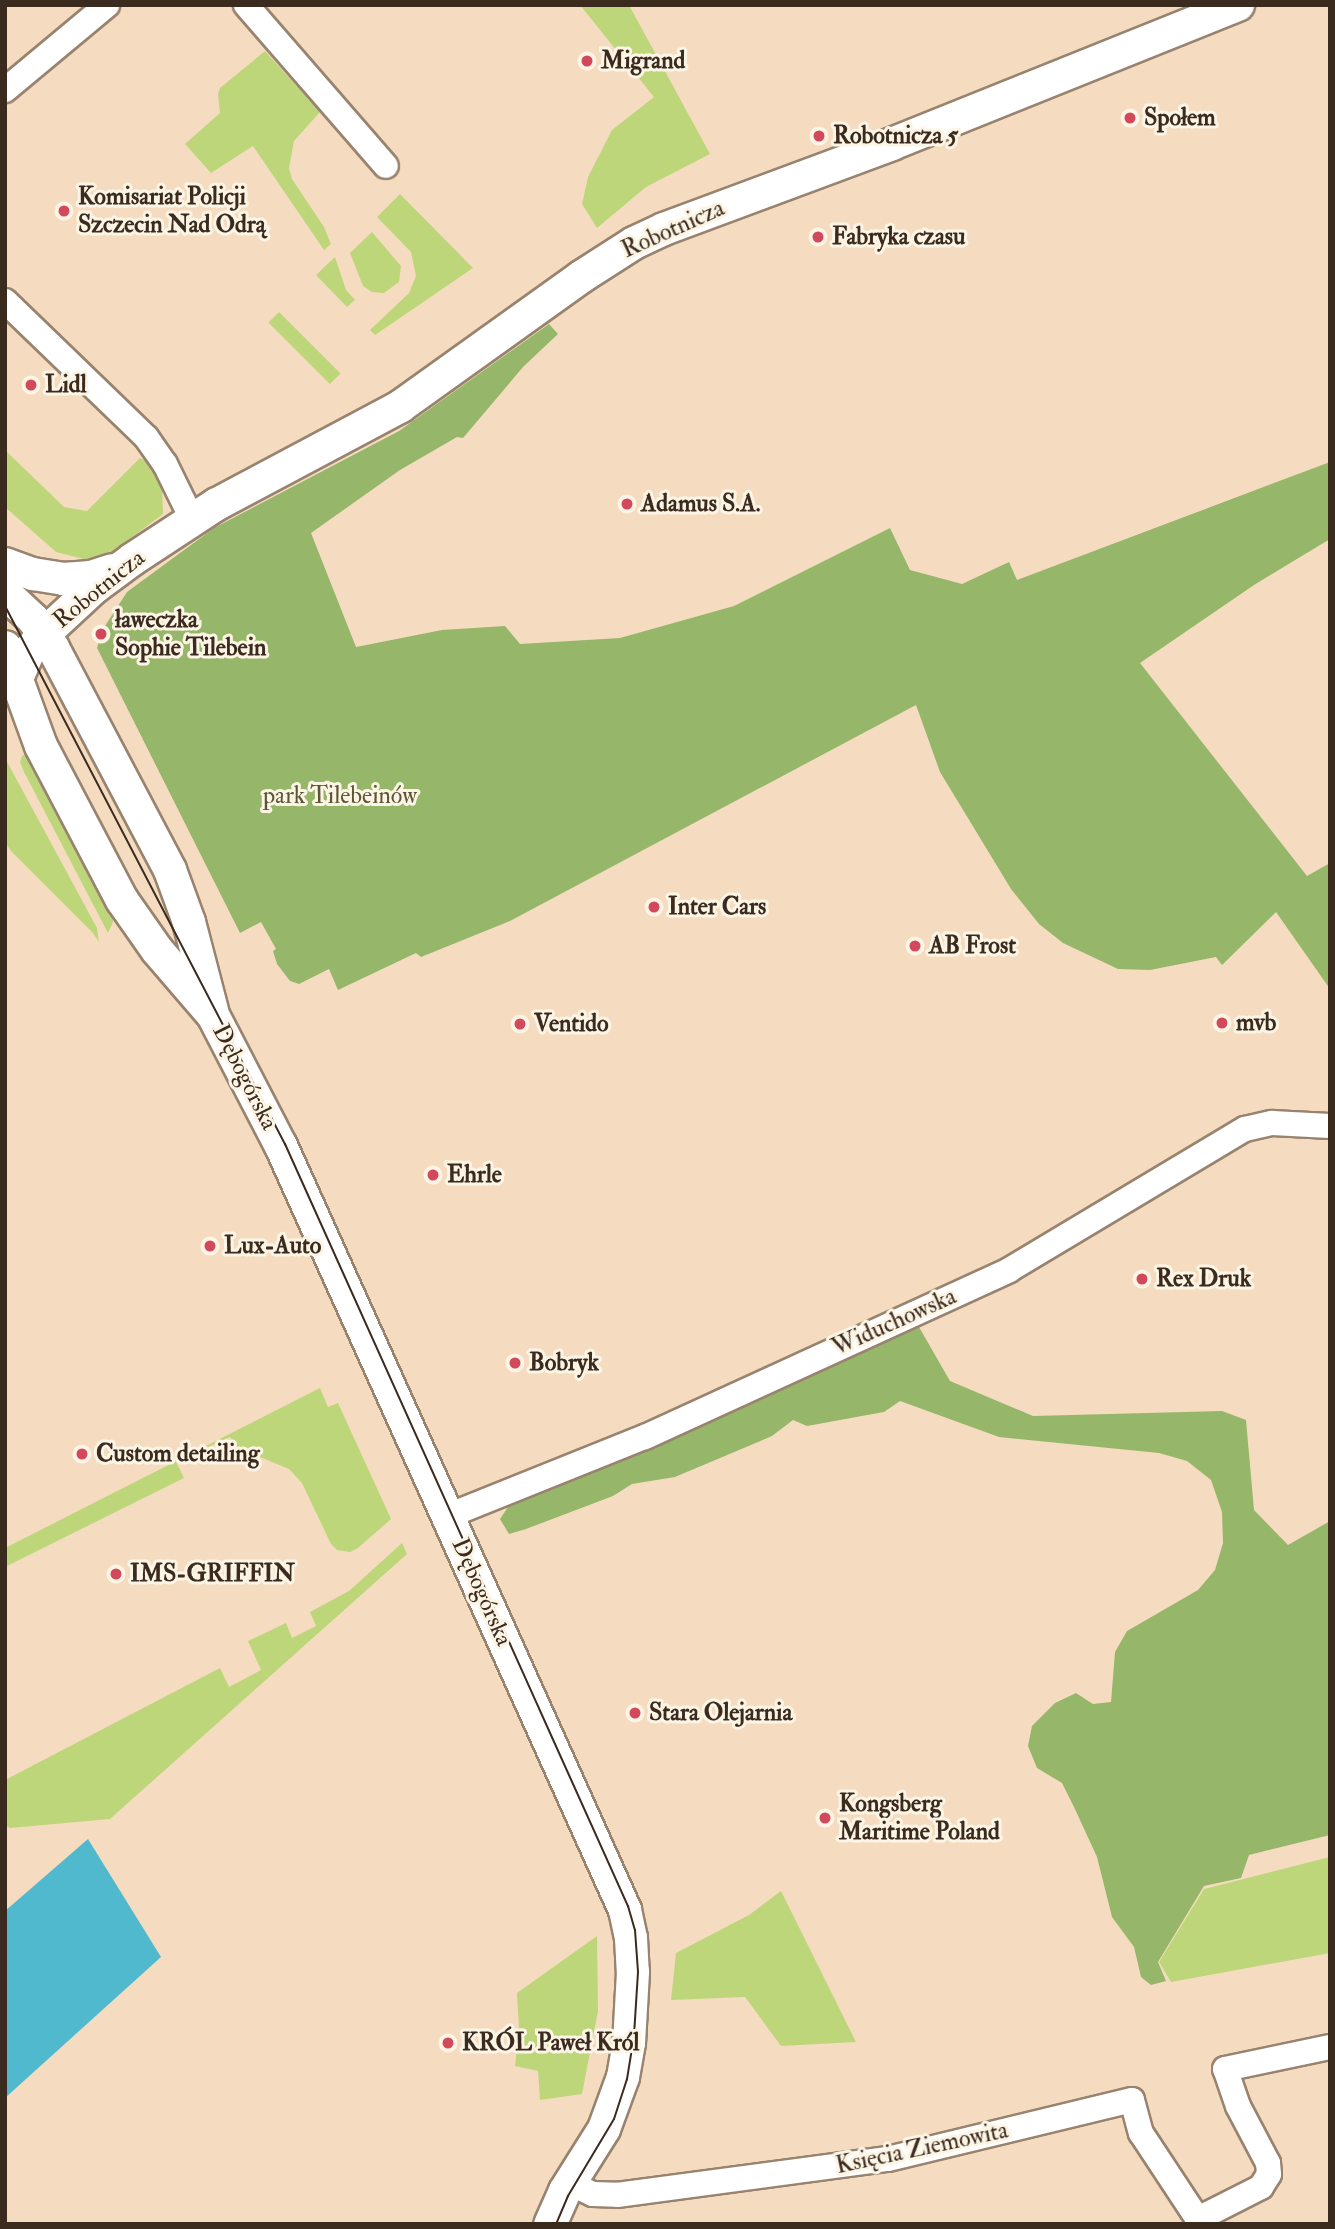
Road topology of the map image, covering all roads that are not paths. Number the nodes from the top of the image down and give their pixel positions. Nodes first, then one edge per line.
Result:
1 (107, 5) edge
2 (246, 5) edge
3 (1238, 5) edge
4 (5, 90) edge
5 (386, 166) dead end
6 (5, 301) edge
7 (192, 519) junction
8 (155, 544) junction
9 (5, 564) edge
10 (5, 593) edge
11 (82, 618) junction
12 (5, 619) edge
13 (43, 635) junction
14 (5, 647) edge
15 (11, 691) edge
16 (77, 693) junction
17 (213, 1015) junction
18 (1330, 1126) edge
19 (448, 1516) junction
20 (1330, 2047) edge
21 (570, 2183) junction
22 (1199, 2221) edge
23 (550, 2224) edge

1 - 4 street
2 - 5 street
3 - 7 street, Robotnicza
6 - 7 street
7 - 8 street, Robotnicza
8 - 9 street, Robotnicza
8 - 11 street, Robotnicza
8 - 13 street, Robotnicza
10 - 13 street, Dębogórska
11 - 13 street, Robotnicza
11 - 16 street, Robotnicza
12 - 13 street
13 - 15 street
13 - 16 street, Dębogórska
14 - 15 street, Dębogórska
15 - 17 street, Dębogórska
16 - 17 street, Dębogórska
17 - 19 street, Dębogórska
18 - 19 street, Widuchowska
19 - 21 street, Dębogórska
20 - 22 street
21 - 22 street, Księcia Ziemowita
21 - 23 street, Dębogórska

